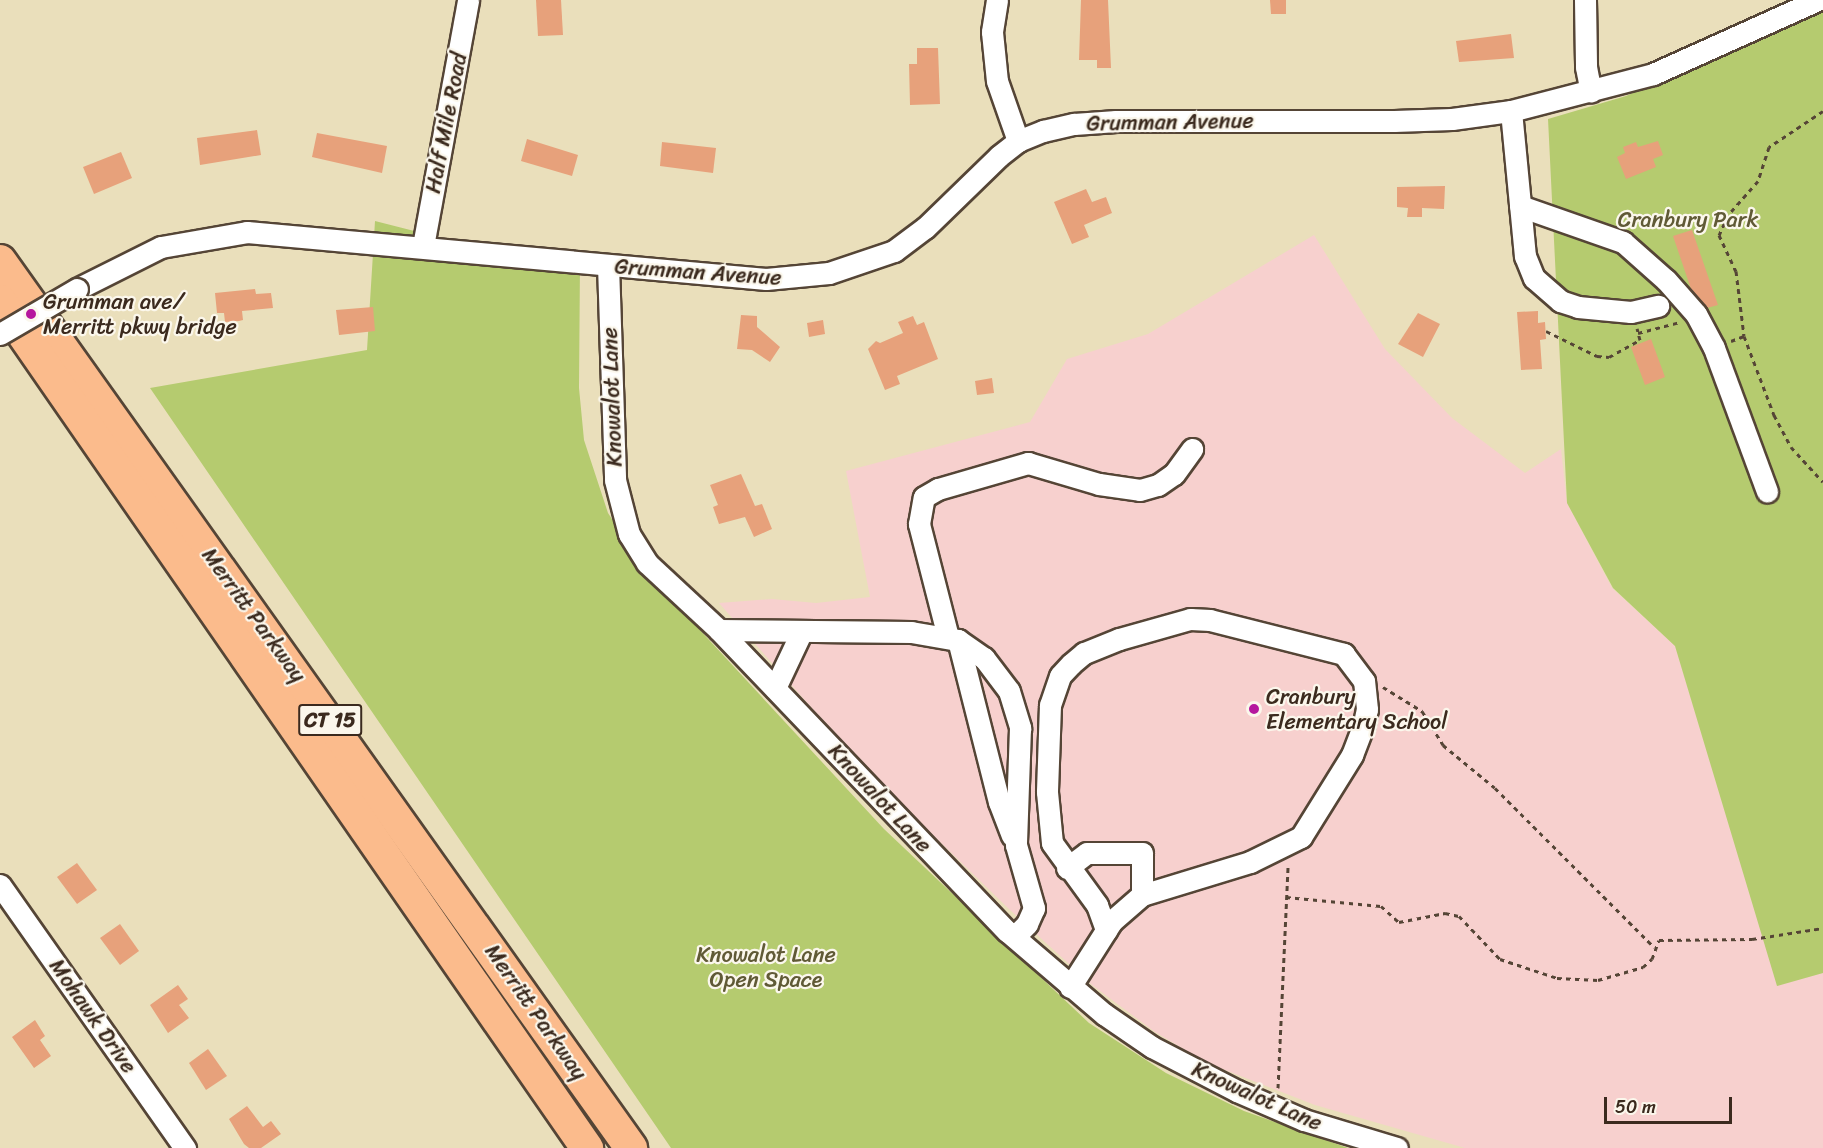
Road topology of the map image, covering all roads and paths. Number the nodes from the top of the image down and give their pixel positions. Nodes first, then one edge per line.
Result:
1 (468, 0) edge
2 (997, 0) edge
3 (1585, 0) edge
4 (1818, 0) edge
5 (1591, 92) junction
6 (1511, 111) junction
7 (1823, 111) edge
8 (1018, 141) junction
9 (1520, 206) junction
10 (423, 246) junction
11 (0, 261) edge
12 (608, 265) junction
13 (0, 301) edge
14 (1658, 306) dead end
15 (1632, 312) junction
16 (1703, 325) junction
17 (1546, 331) dead end
18 (1638, 333) junction
19 (0, 334) edge
20 (1192, 449) dead end
21 (1823, 482) edge
22 (1767, 491) dead end
23 (719, 630) junction
24 (802, 631) junction
25 (953, 638) junction
26 (1380, 686) dead end
27 (775, 687) junction
28 (1016, 845) junction
29 (1288, 867) dead end
30 (1067, 868) junction
31 (0, 885) edge
32 (1142, 894) junction
33 (1286, 897) junction
34 (1823, 928) edge
35 (1106, 930) junction
36 (1014, 937) junction
37 (1654, 947) junction
38 (1070, 987) junction
39 (1277, 1108) junction
40 (185, 1148) edge
41 (587, 1148) edge
42 (631, 1148) edge
43 (1397, 1148) edge

1 - 10 street, Half Mile Road
2 - 8 street
3 - 5 street
4 - 5 street, Grumman Avenue
5 - 6 street, Grumman Avenue
6 - 8 street, Grumman Avenue
6 - 9 street
7 - 21 path
8 - 12 street, Grumman Avenue
9 - 15 street
9 - 16 street
10 - 12 street, Grumman Avenue
10 - 19 street, Grumman Avenue, bridge
11 - 42 highway, Merritt Parkway / CT 15
12 - 23 street, Knowalot Lane
13 - 41 highway, Merritt Parkway / CT 15
14 - 15 street
15 - 18 path
16 - 18 path
16 - 22 street
17 - 18 path
20 - 25 street
23 - 24 street
23 - 27 street, Knowalot Lane
24 - 25 street
24 - 27 street
25 - 28 street
25 - 28 street
26 - 37 path
27 - 36 street, Knowalot Lane
28 - 36 street
29 - 33 path
30 - 32 street
30 - 32 street
30 - 35 street
31 - 40 street, Mohawk Drive
32 - 35 street
33 - 37 path
33 - 39 path
34 - 37 path
35 - 38 street
36 - 38 street, Knowalot Lane
38 - 39 street, Knowalot Lane
39 - 43 street, Knowalot Lane

